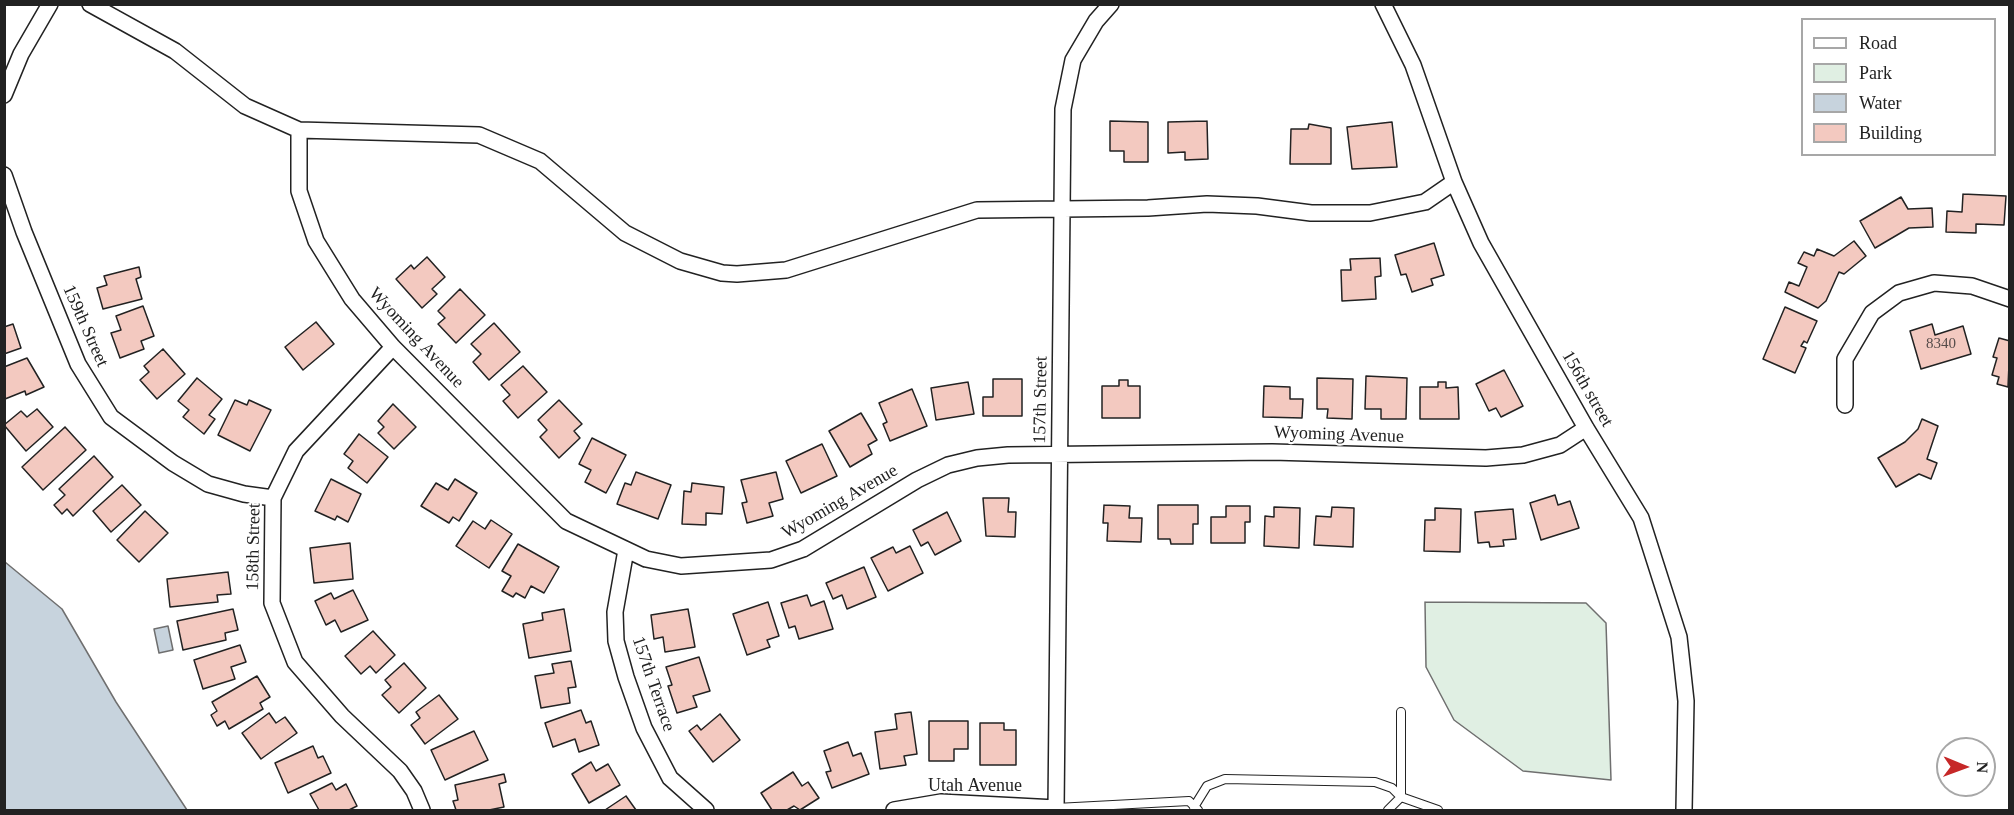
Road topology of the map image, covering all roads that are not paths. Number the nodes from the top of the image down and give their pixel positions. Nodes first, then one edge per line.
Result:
1 (50, 4) edge
2 (90, 4) edge
3 (1111, 4) edge
4 (1383, 4) edge
5 (4, 96) edge
6 (299, 130) junction
7 (4, 175) edge
8 (1454, 182) junction
9 (1064, 208) junction
10 (2010, 299) edge
11 (393, 347) junction
12 (1845, 405) dead end
13 (1586, 428) junction
14 (1059, 456) junction
15 (273, 498) junction
16 (626, 550) junction
17 (1401, 712) dead end
18 (1401, 797) junction
19 (1149, 808) edge
20 (1196, 808) edge
21 (1056, 809) edge
22 (422, 810) edge
23 (706, 810) edge
24 (894, 810) edge
25 (1388, 810) edge
26 (1438, 810) edge
27 (1684, 810) edge

1 - 5 street
2 - 6 street
3 - 9 street, 157th Street
4 - 8 street, 156th street
6 - 9 street
6 - 11 street, Wyoming Avenue
7 - 15 street, 159th Street
8 - 9 street
8 - 13 street, 156th street
9 - 14 street, 157th Street
10 - 12 street
11 - 15 street, 158th Street
11 - 16 street, Wyoming Avenue
13 - 14 street, Wyoming Avenue
13 - 27 street, 156th street
14 - 16 street, Wyoming Avenue
14 - 21 street, 157th Street
15 - 22 street, 158th Street
16 - 23 street, 157th Terrace
17 - 18 lane
18 - 20 lane
18 - 25 lane
18 - 26 lane
19 - 20 lane
19 - 21 lane
21 - 24 street, Utah Avenue

